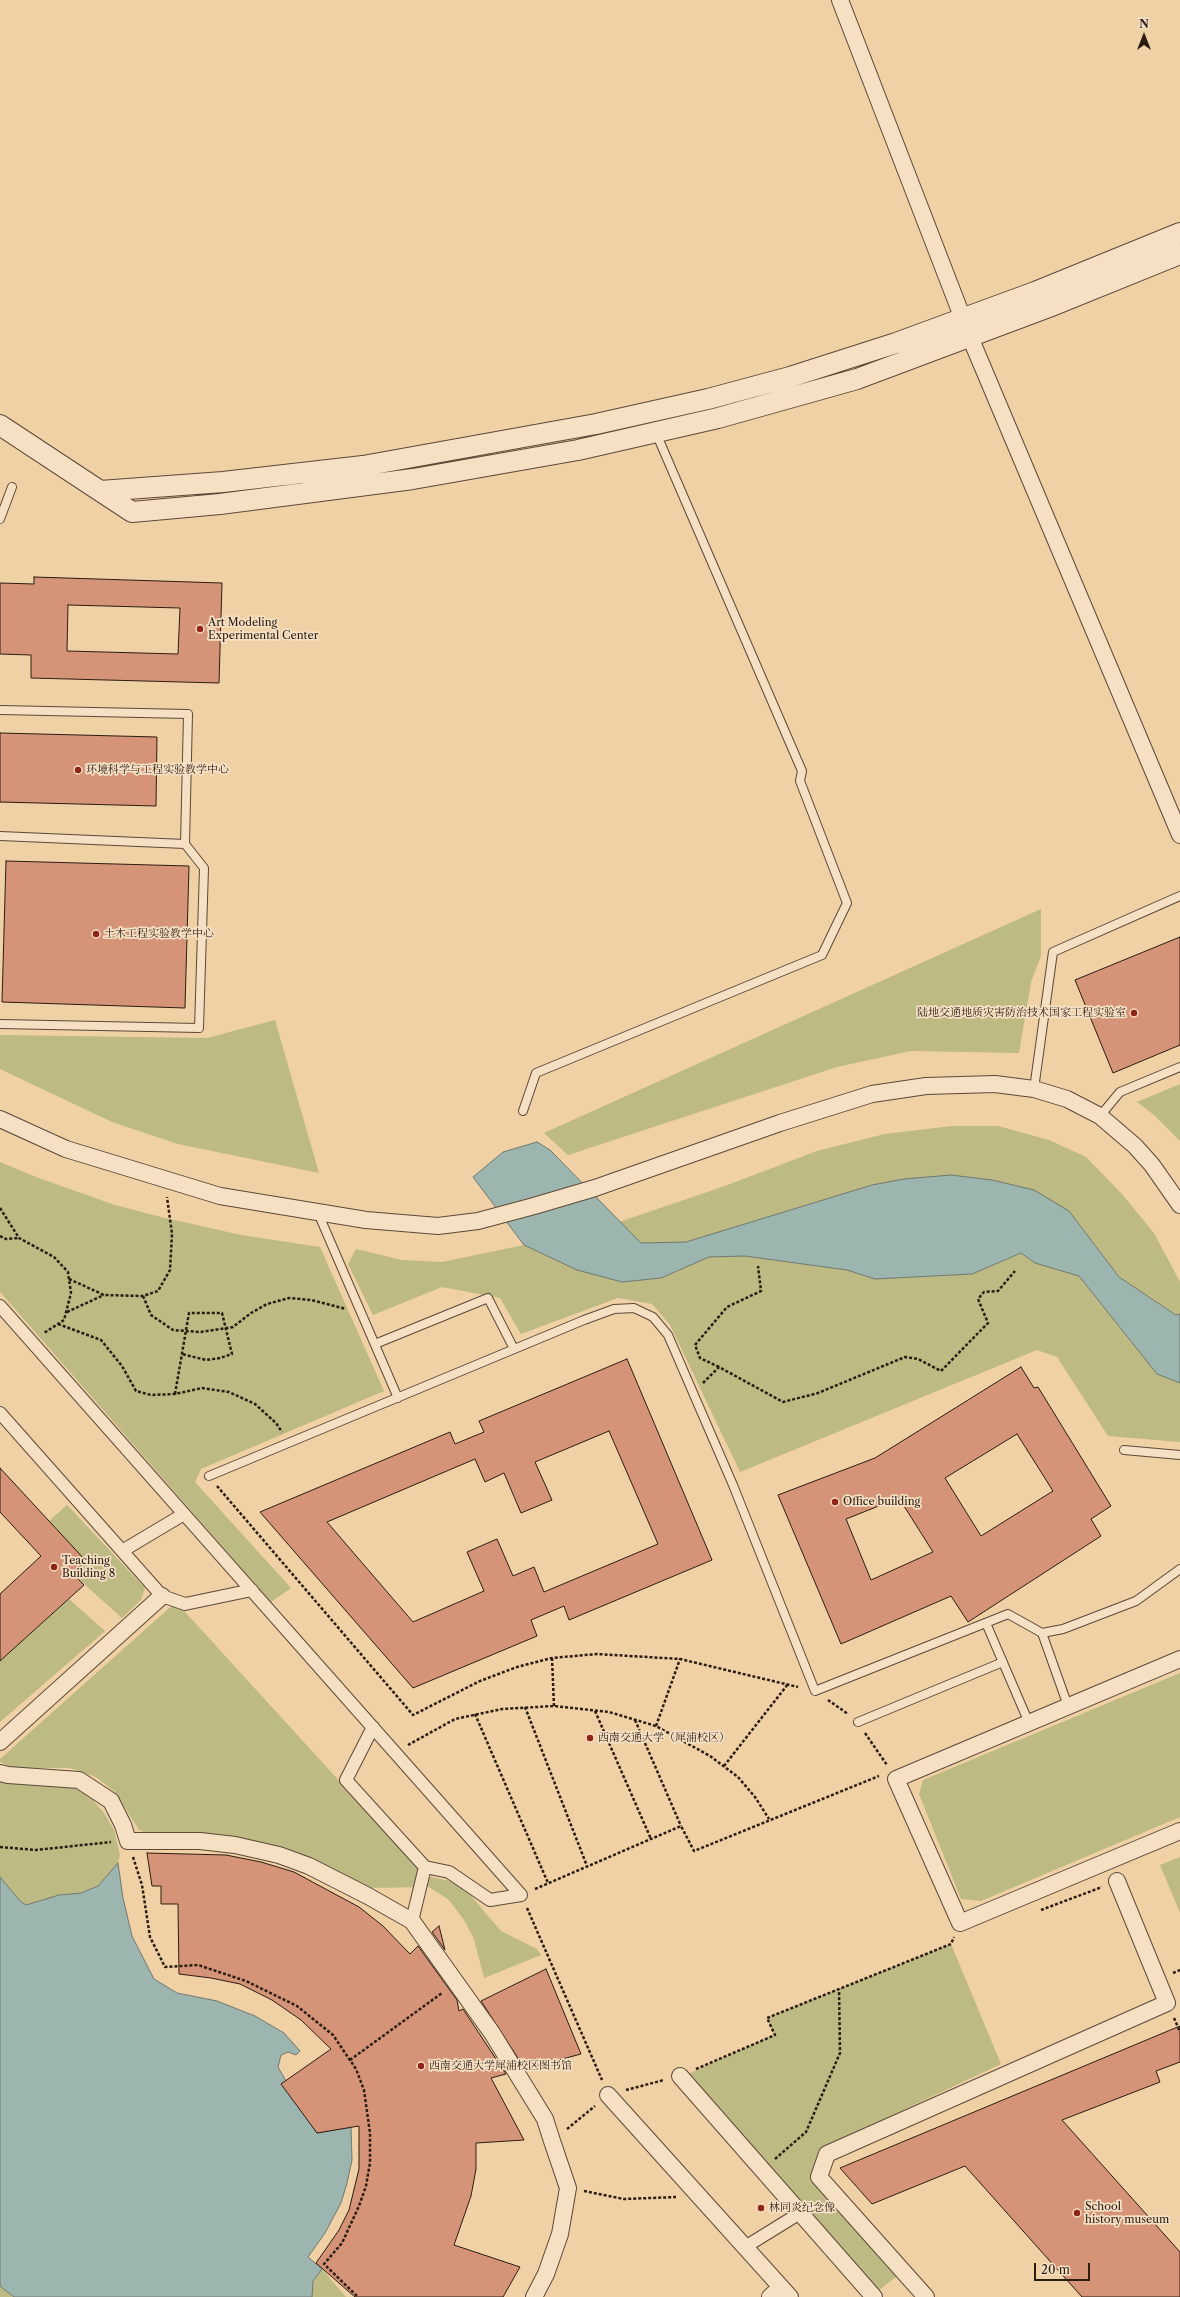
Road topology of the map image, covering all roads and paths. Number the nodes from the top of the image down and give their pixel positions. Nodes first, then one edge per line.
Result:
1 (840, 0) edge
2 (1180, 233) edge
3 (1180, 254) edge
4 (964, 318) junction
5 (970, 337) junction
6 (0, 424) edge
7 (656, 433) junction
8 (12, 487) dead end
9 (100, 491) junction
10 (0, 519) edge
11 (0, 710) edge
12 (1180, 835) edge
13 (0, 836) edge
14 (185, 844) junction
15 (1180, 896) edge
16 (0, 1024) edge
17 (1180, 1067) edge
18 (1034, 1089) junction
19 (523, 1111) dead end
20 (1100, 1116) junction
21 (0, 1119) edge
22 (165, 1179) junction
23 (1180, 1205) edge
24 (0, 1208) edge
25 (318, 1213) junction
26 (0, 1236) edge
27 (19, 1238) junction
28 (758, 1266) dead end
29 (1015, 1271) dead end
30 (69, 1279) junction
31 (104, 1296) junction
32 (143, 1296) junction
33 (358, 1305) junction
34 (0, 1306) edge
35 (66, 1312) junction
36 (58, 1324) junction
37 (226, 1328) junction
38 (186, 1331) junction
39 (30, 1339) junction
40 (375, 1344) junction
41 (514, 1349) junction
42 (182, 1354) junction
43 (719, 1367) junction
44 (693, 1393) junction
45 (175, 1394) junction
46 (398, 1398) junction
47 (0, 1413) edge
48 (289, 1443) junction
49 (1124, 1450) dead end
50 (1180, 1455) edge
51 (209, 1476) joint
52 (184, 1514) junction
53 (122, 1551) junction
54 (1180, 1569) edge
55 (252, 1590) junction
56 (162, 1596) junction
57 (986, 1623) junction
58 (1042, 1633) junction
59 (552, 1658) junction
60 (680, 1659) junction
61 (1180, 1659) edge
62 (1003, 1662) junction
63 (788, 1684) junction
64 (815, 1691) junction
65 (554, 1706) junction
66 (1068, 1706) junction
67 (525, 1707) junction
68 (595, 1710) junction
69 (475, 1714) junction
70 (635, 1720) junction
71 (858, 1722) junction
72 (1029, 1722) junction
73 (656, 1726) junction
74 (373, 1727) junction
75 (0, 1742) edge
76 (395, 1752) junction
77 (724, 1766) junction
78 (0, 1773) edge
79 (896, 1779) junction
80 (769, 1819) junction
81 (681, 1826) junction
82 (1180, 1831) edge
83 (650, 1839) junction
84 (128, 1842) junction
85 (0, 1847) edge
86 (588, 1866) junction
87 (425, 1867) junction
88 (1118, 1881) dead end
89 (548, 1883) junction
90 (522, 1895) junction
91 (412, 1921) junction
92 (960, 1924) junction
93 (456, 1982) junction
94 (839, 1989) junction
95 (350, 2060) junction
96 (680, 2076) junction
97 (608, 2095) junction
98 (552, 2141) junction
99 (762, 2169) junction
100 (568, 2188) junction
101 (698, 2194) junction
102 (800, 2213) junction
103 (745, 2247) junction
104 (780, 2294) edge
105 (358, 2297) edge
106 (534, 2297) edge
107 (874, 2297) edge
108 (926, 2297) edge

1 - 4 street
2 - 4 street
3 - 5 street
4 - 5 street
4 - 9 street
5 - 7 street
5 - 12 street
6 - 9 street
7 - 9 street
7 - 19 lane
8 - 10 lane
11 - 14 lane
13 - 14 lane
14 - 16 lane
15 - 18 lane
17 - 20 lane
18 - 20 street
18 - 25 street
20 - 23 street
21 - 22 street
22 - 25 street
22 - 32 path
24 - 27 path
25 - 33 lane
26 - 27 path
27 - 30 path
28 - 43 path
29 - 43 path
30 - 31 path
30 - 35 path
31 - 32 path
31 - 35 path
32 - 38 path
33 - 37 path
33 - 40 lane
34 - 39 street
35 - 36 path
36 - 39 path
36 - 45 path
37 - 38 path
37 - 38 path
37 - 42 path
38 - 42 path
39 - 52 street
40 - 41 lane
40 - 46 lane
41 - 44 lane
41 - 46 lane
42 - 45 path
43 - 44 path
44 - 64 lane
45 - 48 path
46 - 48 lane
47 - 53 street
48 - 51 lane
49 - 50 lane
51 - 59 path
52 - 53 street
52 - 55 street
53 - 56 street
54 - 58 lane
55 - 56 street
55 - 74 street
56 - 75 street
57 - 58 lane
57 - 62 lane
57 - 64 lane
58 - 66 lane
59 - 60 path
59 - 65 path
60 - 63 path
60 - 73 path
61 - 66 street
62 - 71 lane
62 - 72 lane
63 - 64 path
63 - 77 path
64 - 71 path
65 - 67 path
65 - 68 path
66 - 72 street
67 - 69 path
67 - 86 path
68 - 70 path
68 - 83 path
69 - 76 path
69 - 89 path
70 - 73 path
70 - 81 path
71 - 79 path
72 - 79 street
73 - 77 path
74 - 76 street
74 - 87 street
76 - 90 street
77 - 80 path
78 - 84 street
79 - 80 path
79 - 92 street
80 - 81 path
81 - 83 path
82 - 92 street
83 - 86 path
84 - 85 path
84 - 91 street
84 - 95 path
86 - 89 path
87 - 90 street
87 - 91 street
88 - 108 street
89 - 90 path
90 - 97 path
91 - 93 street
92 - 94 path
93 - 95 path
93 - 98 street
94 - 96 path
94 - 99 path
95 - 105 path
96 - 97 path
96 - 99 street
97 - 98 path
97 - 101 street
98 - 100 street
99 - 102 street
100 - 101 path
100 - 106 street
101 - 103 street
102 - 103 street
102 - 107 street
103 - 104 street

